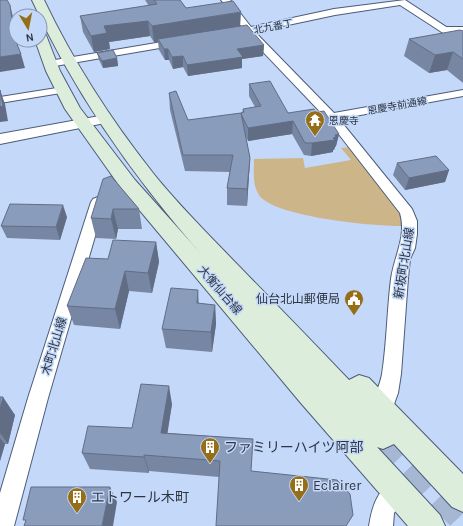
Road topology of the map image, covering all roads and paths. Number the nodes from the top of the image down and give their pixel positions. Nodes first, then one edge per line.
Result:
1 (38, 0) edge
2 (225, 0) edge
3 (400, 1) edge
4 (446, 30) junction
5 (463, 30) edge
6 (249, 31) junction
7 (234, 33) edge
8 (188, 41) edge
9 (463, 42) edge
10 (44, 48) edge
11 (70, 60) junction
12 (50, 64) junction
13 (63, 90) junction
14 (463, 93) edge
15 (0, 100) edge
16 (331, 117) junction
17 (94, 121) junction
18 (0, 139) edge
19 (116, 188) junction
20 (382, 423) junction
21 (398, 490) junction
22 (463, 496) edge
23 (2, 526) edge
24 (381, 526) edge
25 (429, 526) edge

1 - 11 main road, 大衡仙台線
2 - 6 street, 新坂町北山線
3 - 4 street
3 - 6 street, 北九番丁
4 - 5 street
4 - 9 street
6 - 7 street, 北九番丁
6 - 16 street, 新坂町北山線
8 - 11 street
10 - 12 main road, 大衡仙台線
11 - 12 street
11 - 17 main road, 大衡仙台線
12 - 13 main road, 大衡仙台線
13 - 15 street
13 - 17 main road, 大衡仙台線
14 - 16 street, 恩慶寺前通線
16 - 20 street, 新坂町北山線
17 - 18 street
17 - 19 main road, 大衡仙台線
17 - 20 main road, 大衡仙台線
19 - 21 main road, 大衡仙台線
19 - 23 street, 木町北山線
20 - 22 main road, 大衡仙台線
21 - 24 street
21 - 25 main road, 大衡仙台線

